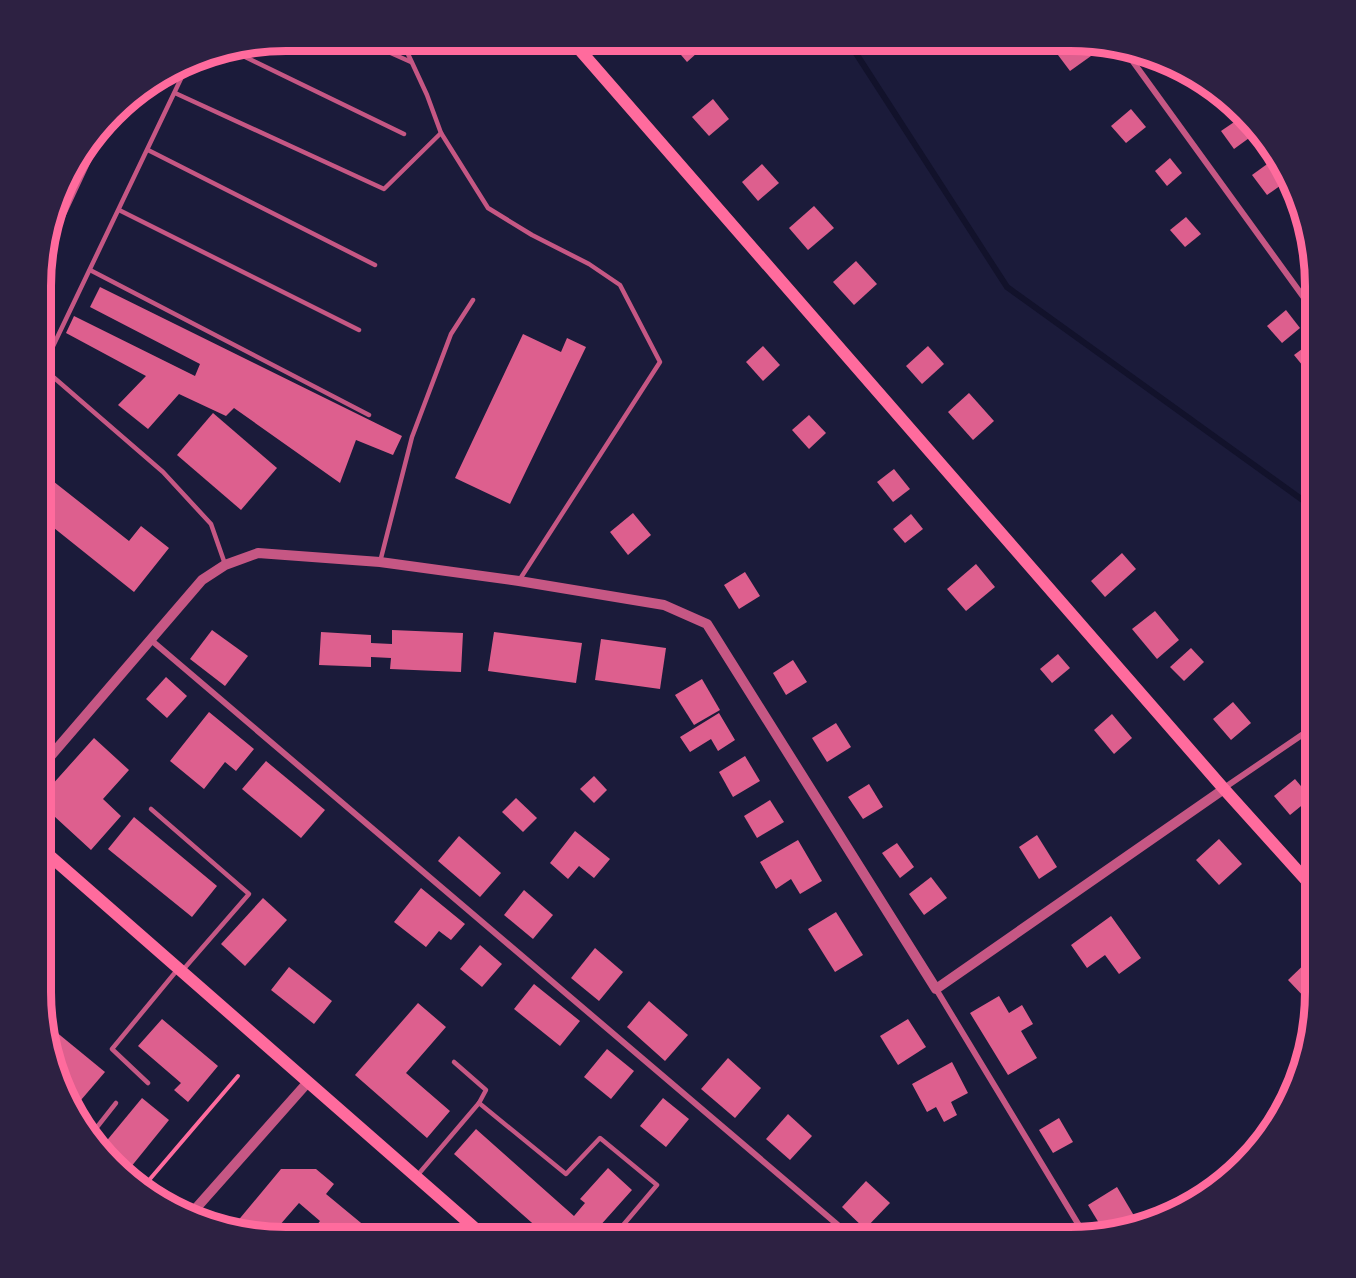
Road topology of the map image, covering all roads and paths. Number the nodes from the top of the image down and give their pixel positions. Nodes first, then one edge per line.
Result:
1 (388, 51) edge
2 (407, 51) edge
3 (581, 51) edge
4 (242, 56) edge
5 (1131, 59) edge
6 (412, 62) junction
7 (184, 74) edge
8 (175, 93) junction
9 (441, 133) junction
10 (404, 134) dead end
11 (148, 150) junction
12 (91, 155) edge
13 (119, 210) junction
14 (59, 225) edge
15 (375, 265) dead end
16 (90, 270) junction
17 (1305, 299) edge
18 (473, 300) dead end
19 (359, 330) dead end
20 (51, 352) edge
21 (51, 373) edge
22 (369, 415) dead end
23 (380, 562) junction
24 (225, 565) junction
25 (519, 580) junction
26 (151, 640) junction
27 (1305, 733) edge
28 (51, 756) edge
29 (1224, 789) junction
30 (151, 809) dead end
31 (51, 857) edge
32 (1305, 879) edge
33 (180, 970) junction
34 (936, 989) junction
35 (454, 1062) dead end
36 (238, 1076) dead end
37 (308, 1082) junction
38 (148, 1083) dead end
39 (116, 1103) dead end
40 (478, 1103) junction
41 (96, 1129) edge
42 (416, 1177) junction
43 (148, 1181) edge
44 (196, 1209) edge
45 (1080, 1226) edge
46 (474, 1227) edge
47 (621, 1227) edge
48 (840, 1227) edge

1 - 6 lane
2 - 6 lane
3 - 29 main road
4 - 10 lane
5 - 17 street
6 - 9 lane
7 - 8 lane
8 - 9 lane
8 - 11 lane
9 - 25 lane
11 - 13 lane
11 - 15 lane
12 - 14 lane
13 - 16 lane
13 - 19 lane
16 - 20 lane
16 - 22 lane
18 - 23 lane
21 - 24 lane
23 - 24 street
23 - 25 street
24 - 26 street
25 - 34 street
26 - 28 street
26 - 48 street
27 - 29 street
29 - 32 main road
29 - 34 street
30 - 33 lane
31 - 33 main road
33 - 37 main road
33 - 38 lane
34 - 45 street
35 - 40 lane
36 - 43 path
37 - 42 main road
37 - 44 street
39 - 41 lane
40 - 42 lane
40 - 47 lane
42 - 46 main road

